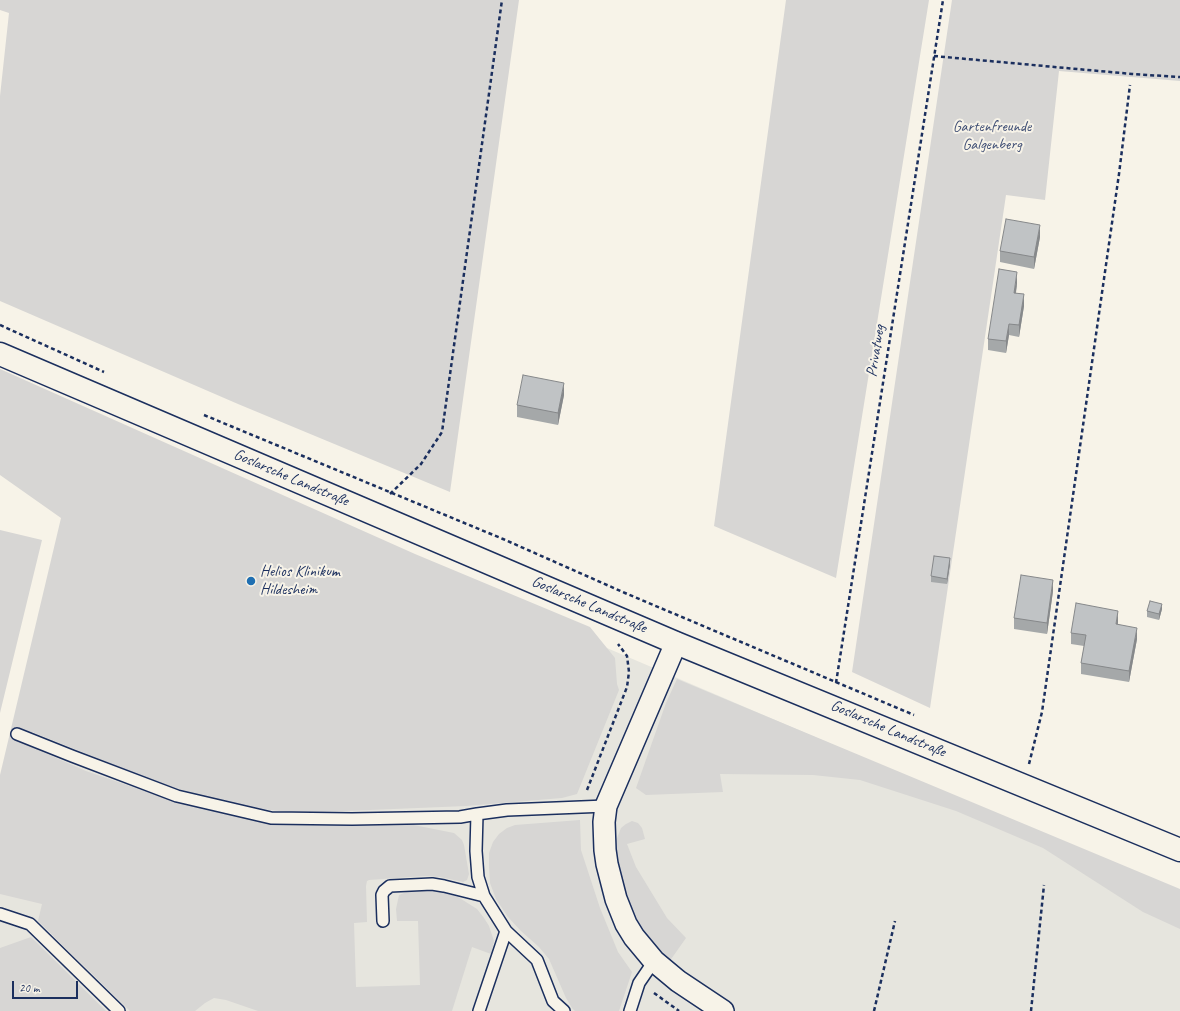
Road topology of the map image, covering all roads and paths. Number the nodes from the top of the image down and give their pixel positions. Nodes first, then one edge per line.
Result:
1 (502, 0) edge
2 (943, 0) edge
3 (934, 56) junction
4 (1180, 77) edge
5 (1130, 85) dead end
6 (0, 324) edge
7 (0, 354) edge
8 (109, 374) dead end
9 (202, 414) dead end
10 (391, 493) junction
11 (382, 517) junction
12 (617, 642) dead end
13 (676, 642) junction
14 (836, 682) junction
15 (828, 705) junction
16 (915, 715) dead end
17 (17, 734) dead end
18 (1023, 760) dead end
19 (1030, 762) junction
20 (1022, 785) junction
21 (585, 806) junction
22 (606, 806) junction
23 (477, 814) junction
24 (1180, 850) edge
25 (1044, 885) dead end
26 (484, 896) junction
27 (0, 914) edge
28 (895, 920) dead end
29 (383, 921) dead end
30 (506, 932) junction
31 (654, 961) junction
32 (552, 1006) edge
33 (119, 1011) edge
34 (480, 1011) edge
35 (564, 1011) edge
36 (630, 1011) edge
37 (723, 1011) edge
38 (874, 1011) edge
39 (1031, 1011) edge

1 - 10 path
2 - 3 path, Privatweg
3 - 4 path
3 - 14 path, Privatweg
5 - 19 path
6 - 8 path
7 - 11 main road, Goslarsche Landstraße
9 - 10 path
10 - 11 path
10 - 14 path
11 - 13 main road, Goslarsche Landstraße
12 - 21 path
13 - 15 main road, Goslarsche Landstraße
13 - 22 street
14 - 15 path, Privatweg
14 - 16 path
15 - 20 main road, Goslarsche Landstraße
17 - 23 lane
18 - 19 path
19 - 20 path
20 - 24 main road, Goslarsche Landstraße
21 - 22 lane
21 - 23 lane
22 - 31 street
23 - 26 lane
25 - 39 path
26 - 29 lane
26 - 30 lane
27 - 33 lane
28 - 38 path
30 - 32 lane
30 - 34 lane
31 - 36 lane
31 - 37 street
32 - 35 lane

